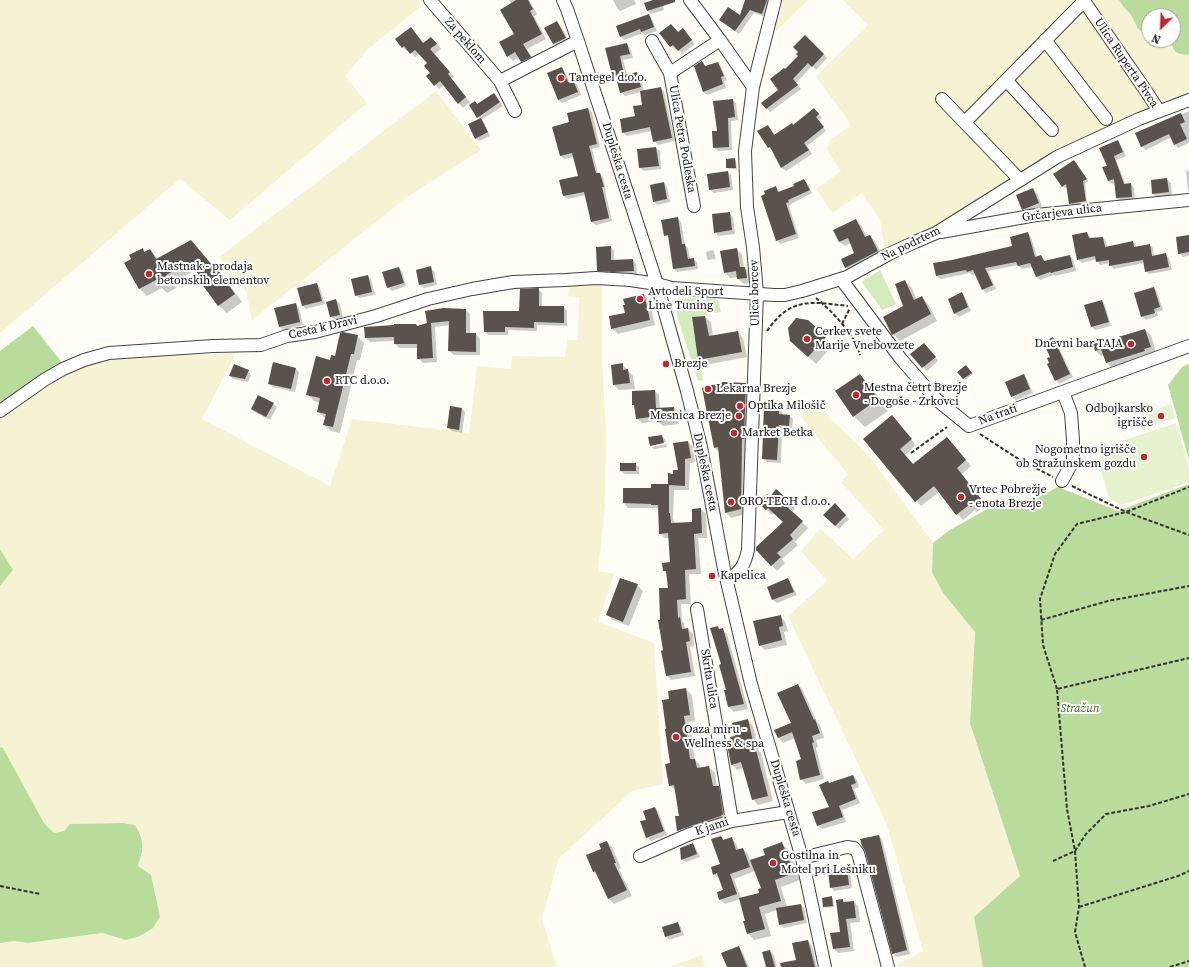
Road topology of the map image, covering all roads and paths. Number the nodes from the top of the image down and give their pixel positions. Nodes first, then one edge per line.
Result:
1 (430, 0) edge
2 (563, 0) edge
3 (690, 0) edge
4 (775, 0) edge
5 (720, 40) junction
6 (1045, 40) junction
7 (578, 41) junction
8 (652, 41) dead end
9 (670, 73) junction
10 (1006, 80) junction
11 (500, 81) junction
12 (753, 87) junction
13 (942, 99) dead end
14 (1189, 100) edge
15 (515, 110) dead end
16 (1159, 111) junction
17 (1106, 119) dead end
18 (965, 122) junction
19 (1052, 130) dead end
20 (1020, 180) junction
21 (1189, 200) edge
22 (694, 206) dead end
23 (936, 233) junction
24 (841, 279) junction
25 (657, 284) junction
26 (757, 293) junction
27 (810, 294) dead end
28 (822, 304) junction
29 (842, 324) junction
30 (765, 335) dead end
31 (1189, 346) edge
32 (860, 354) dead end
33 (1063, 392) junction
34 (0, 411) edge
35 (969, 426) junction
36 (947, 427) dead end
37 (911, 452) dead end
38 (1062, 481) junction
39 (1189, 487) edge
40 (1126, 512) junction
41 (1189, 535) edge
42 (728, 582) junction
43 (1189, 586) edge
44 (697, 609) dead end
45 (1041, 620) junction
46 (1189, 658) edge
47 (1057, 689) junction
48 (1189, 794) edge
49 (788, 812) junction
50 (732, 821) junction
51 (1075, 852) junction
52 (640, 856) dead end
53 (802, 858) junction
54 (1053, 861) dead end
55 (1189, 871) edge
56 (0, 886) edge
57 (40, 894) dead end
58 (1079, 907) junction
59 (1189, 961) edge
60 (825, 967) edge
61 (888, 967) edge
62 (1085, 967) edge
63 (1170, 967) edge

1 - 11 street, Za peklom
2 - 7 street, Dupleška cesta
3 - 5 street
4 - 12 street, Ulica borcev
5 - 9 street, Ulica Petra Podleska
5 - 12 street
6 - 10 street, Ulica Ruperta Pivca
6 - 16 street, Ulica Ruperta Pivca
6 - 17 street
7 - 11 street
7 - 25 street, Dupleška cesta
8 - 9 street, Ulica Petra Podleska
9 - 22 street, Ulica Petra Podleska
10 - 18 street, Ulica Ruperta Pivca
10 - 19 street
11 - 15 street, Za peklom
12 - 26 street, Ulica borcev
13 - 18 street
14 - 16 street, Na podrtem
16 - 20 street, Na podrtem
18 - 20 street
20 - 23 street, Na podrtem
21 - 23 street, Grčarjeva ulica
23 - 24 street, Na podrtem
24 - 26 street, Na podrtem
24 - 35 street, Na trati
25 - 26 street, Na podrtem
25 - 34 street, Cesta k Dravi
25 - 42 street, Dupleška cesta
26 - 42 street, Ulica borcev
27 - 28 path
28 - 29 path
28 - 29 path
28 - 30 path
29 - 32 path
31 - 33 street, Na trati
33 - 35 street, Na trati
33 - 38 street
35 - 38 path
36 - 37 path
38 - 40 path
39 - 40 path
40 - 41 path
40 - 45 path
42 - 49 street, Dupleška cesta
43 - 45 path
44 - 50 street, Skrita ulica
45 - 47 path
46 - 47 path
47 - 51 path
48 - 51 path
49 - 50 street, K jami
49 - 53 street, Dupleška cesta
50 - 52 street, K jami
51 - 54 path
51 - 58 path
53 - 60 street, Dupleška cesta
53 - 61 street
55 - 58 path
56 - 57 path
58 - 62 path
59 - 63 path

